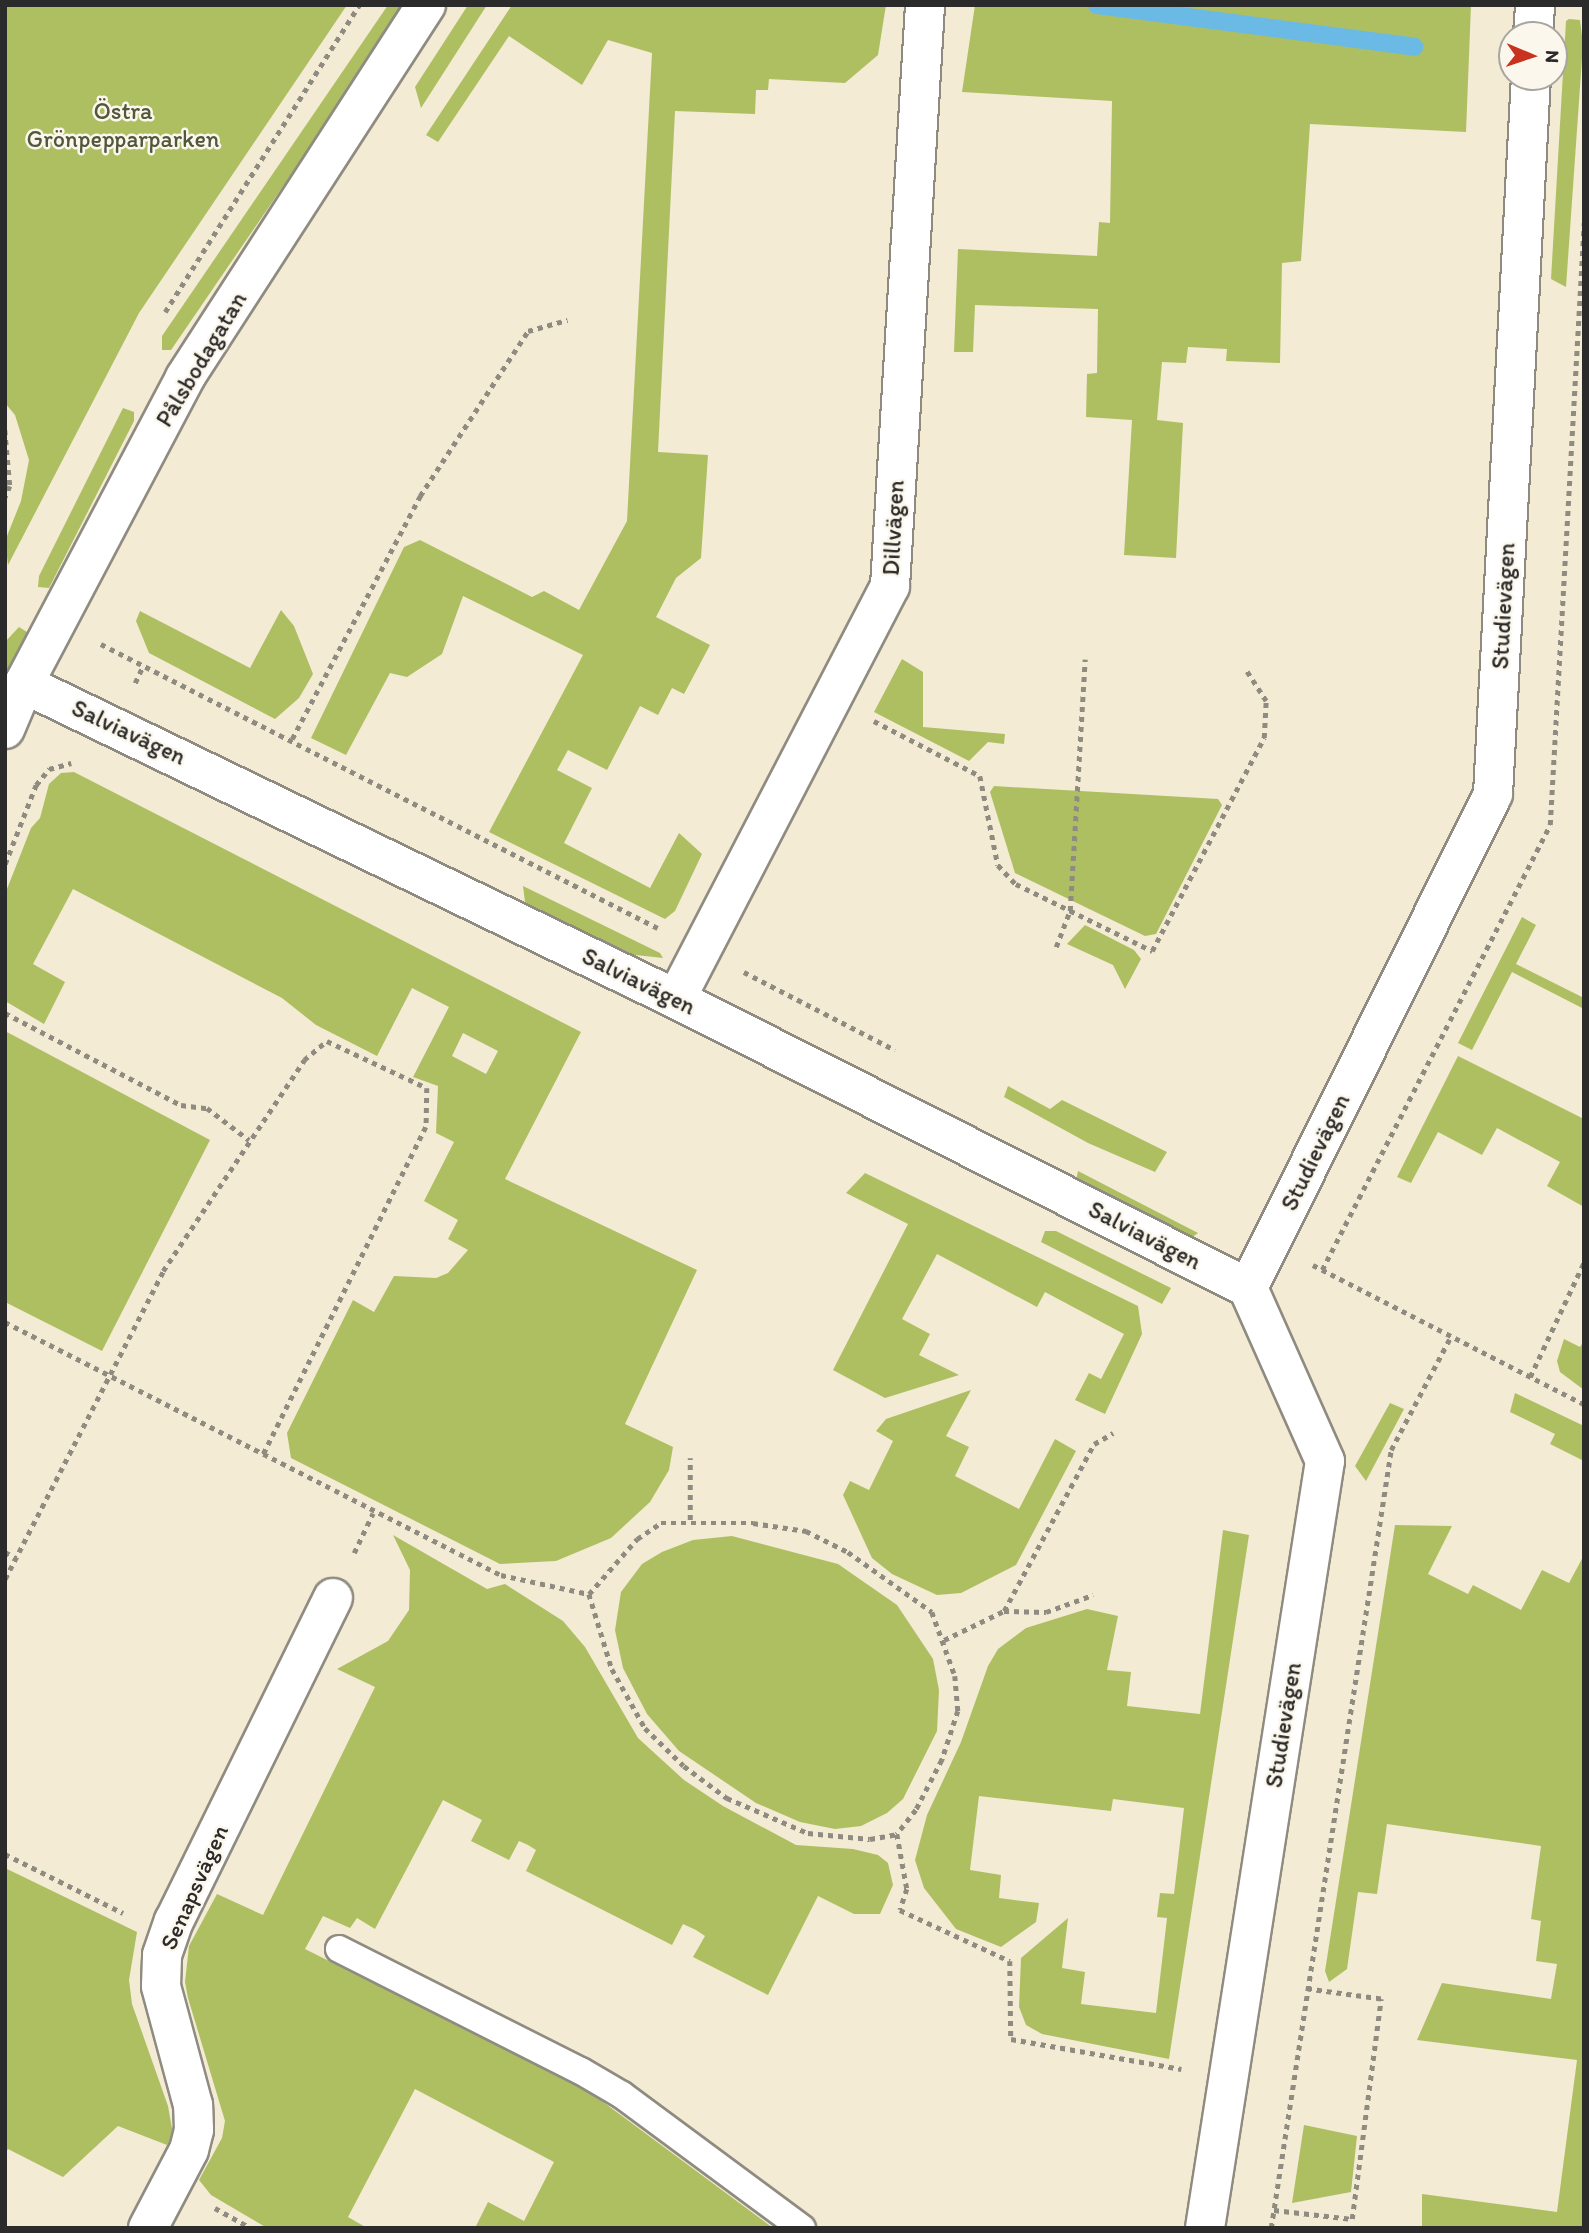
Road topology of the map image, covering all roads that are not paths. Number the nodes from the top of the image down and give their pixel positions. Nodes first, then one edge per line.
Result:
1 (426, 5) edge
2 (925, 5) edge
3 (1530, 91) edge
4 (24, 684) junction
5 (5, 729) edge
6 (677, 999) junction
7 (1248, 1288) junction
8 (332, 1598) dead end
9 (339, 1949) dead end
10 (148, 2228) edge
11 (802, 2228) edge
12 (1205, 2228) edge

1 - 4 street, Pålsbodagatan
2 - 6 street, Dillvägen
3 - 7 street, Studievägen
4 - 5 street, Pålsbodagatan
4 - 6 street, Salviavägen
6 - 7 street, Salviavägen
7 - 12 street, Studievägen
8 - 10 street, Senapsvägen
9 - 11 lane

